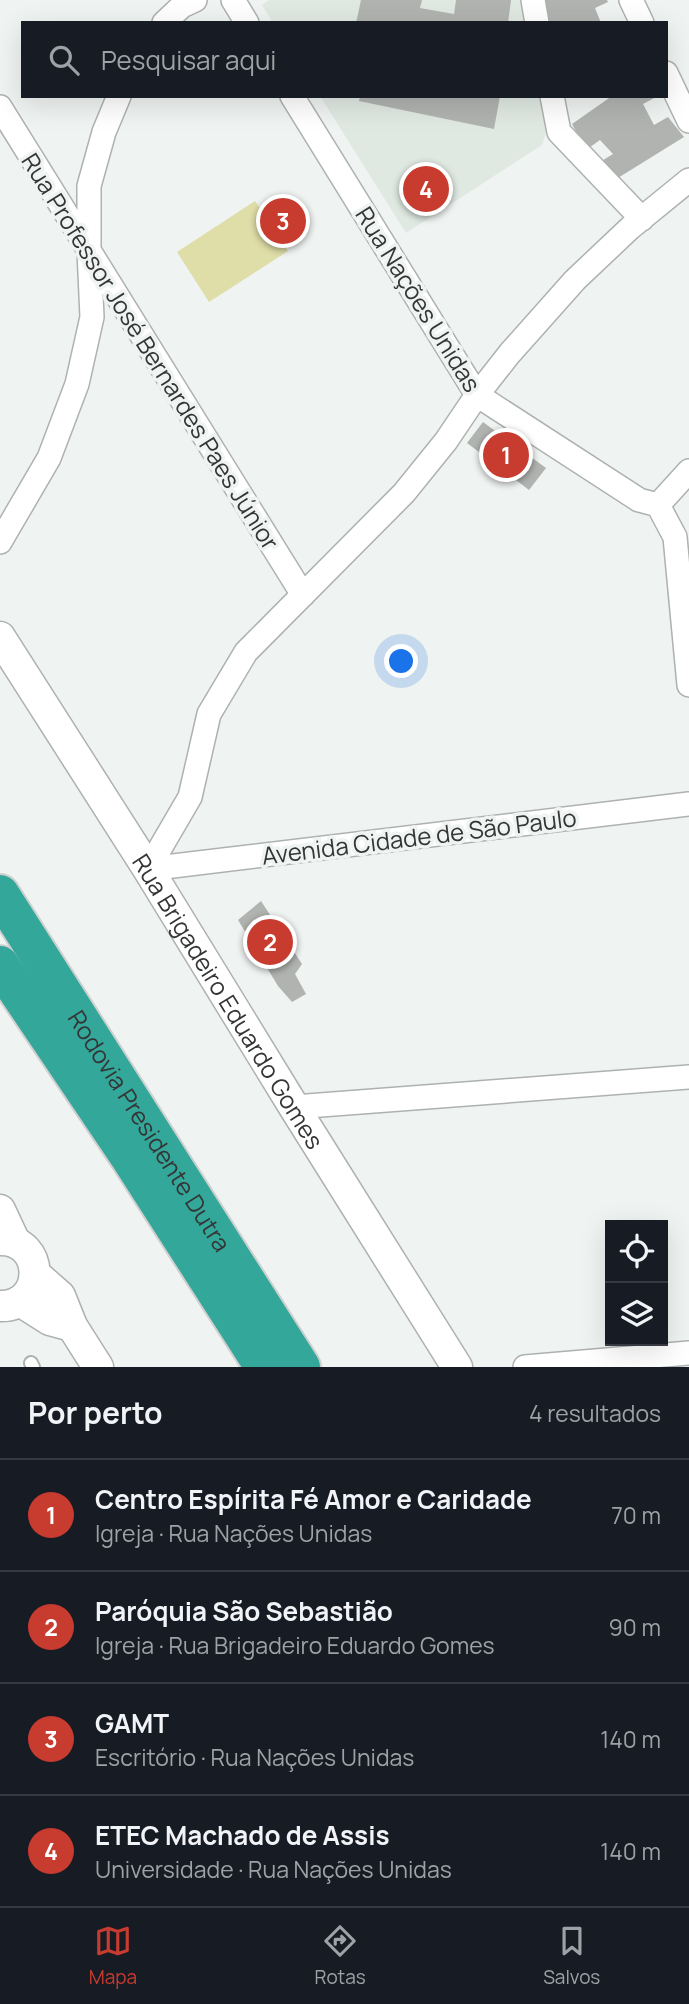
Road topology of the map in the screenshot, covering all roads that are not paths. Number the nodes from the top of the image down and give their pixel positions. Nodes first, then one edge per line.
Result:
1 (195, 0) edge
2 (233, 0) edge
3 (533, 0) edge
4 (631, 0) edge
5 (166, 21) edge
6 (246, 21) edge
7 (537, 21) edge
8 (641, 21) edge
9 (668, 77) edge
10 (118, 98) edge
11 (293, 98) edge
12 (552, 98) edge
13 (0, 107) edge
14 (689, 121) edge
15 (689, 180) edge
16 (642, 219) junction
17 (89, 251) junction
18 (477, 396) junction
19 (689, 471) edge
20 (658, 505) junction
21 (0, 542) edge
22 (303, 595) junction
23 (0, 638) edge
24 (689, 685) edge
25 (689, 804) edge
26 (148, 869) junction
27 (0, 894) edge
28 (0, 965) edge
29 (689, 1077) edge
30 (294, 1107) junction
31 (0, 1210) edge
32 (7, 1241) edge
33 (35, 1274) junction
34 (6, 1306) edge
35 (72, 1326) junction
36 (689, 1353) edge
37 (98, 1367) edge
38 (264, 1367) edge
39 (301, 1367) edge
40 (457, 1367) edge
41 (525, 1367) edge

1 - 5 street
2 - 6 street
3 - 7 street
4 - 8 street
9 - 14 street
10 - 17 street
11 - 18 street, Rua Nações Unidas
12 - 16 street
13 - 17 street, Rua Professor José Bernardes Paes Júnior
15 - 16 street
16 - 18 street
17 - 21 street
17 - 22 street, Rua Professor José Bernardes Paes Júnior
18 - 20 street, Rua Nações Unidas
18 - 22 street
19 - 20 street
20 - 24 street
22 - 26 street
23 - 26 street, Rua Brigadeiro Eduardo Gomes
25 - 26 street, Avenida Cidade de São Paulo
26 - 30 street, Rua Brigadeiro Eduardo Gomes
27 - 39 highway, Rodovia Presidente Dutra
28 - 38 highway, Rodovia Presidente Dutra
29 - 30 street
30 - 40 street, Rua Brigadeiro Eduardo Gomes
31 - 32 street
32 - 33 street
33 - 34 street
33 - 35 street
34 - 35 street
35 - 37 street
36 - 41 street

